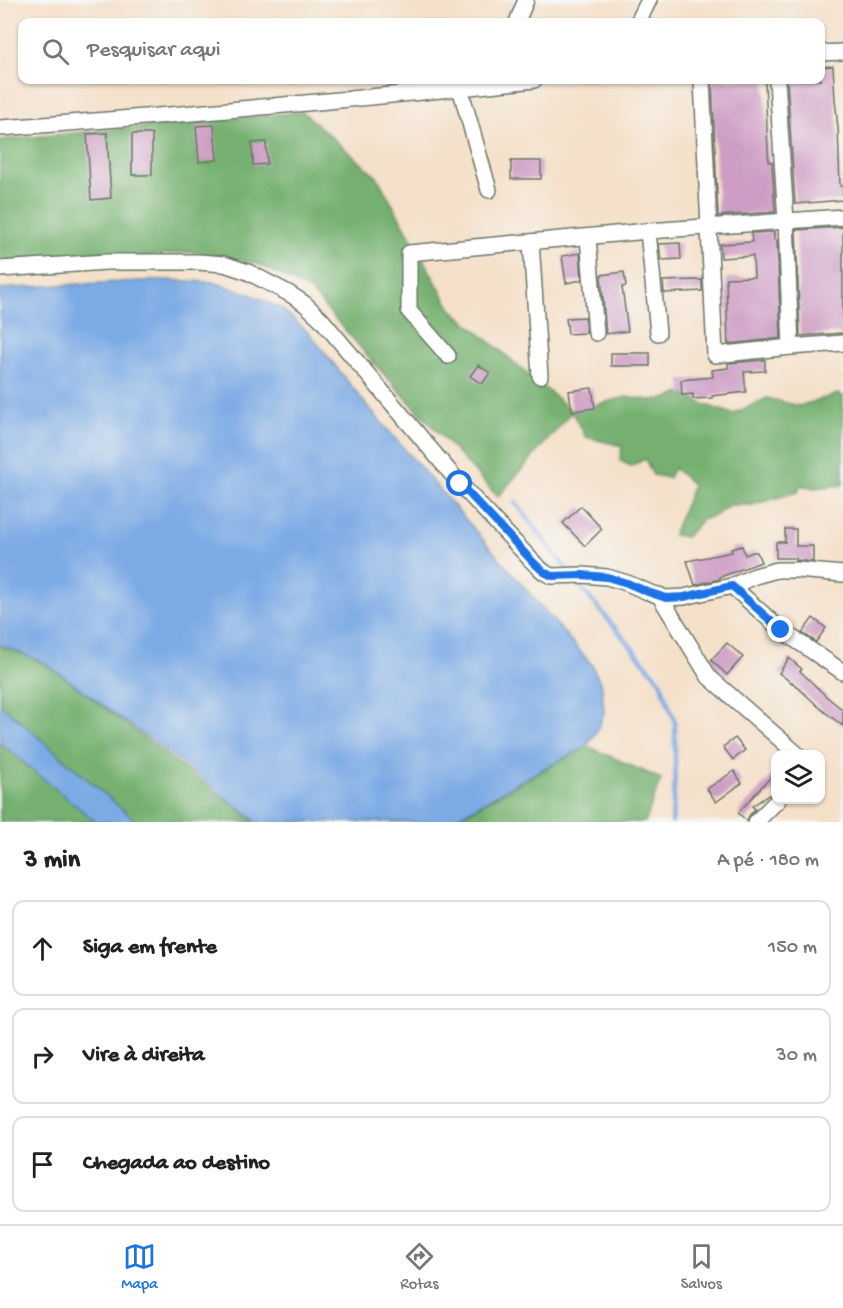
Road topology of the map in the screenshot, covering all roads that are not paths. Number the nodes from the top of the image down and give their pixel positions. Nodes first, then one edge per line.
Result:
1 (526, 0) edge
2 (649, 0) edge
3 (519, 18) edge
4 (640, 18) edge
5 (825, 54) edge
6 (843, 56) edge
7 (482, 84) edge
8 (702, 84) edge
9 (777, 84) edge
10 (460, 88) junction
11 (0, 128) edge
12 (489, 190) dead end
13 (843, 217) edge
14 (786, 221) junction
15 (708, 228) junction
16 (648, 231) junction
17 (588, 237) junction
18 (531, 242) junction
19 (0, 269) edge
20 (596, 333) dead end
21 (658, 333) dead end
22 (843, 343) edge
23 (791, 347) junction
24 (448, 356) dead end
25 (540, 376) dead end
26 (843, 574) edge
27 (732, 586) junction
28 (659, 595) junction
29 (843, 672) edge
30 (792, 750) edge
31 (774, 804) edge
32 (756, 822) edge

1 - 3 street
2 - 4 street
5 - 6 street
7 - 10 street
8 - 15 street
9 - 14 street
10 - 11 street
10 - 12 street
13 - 14 street
14 - 15 street
14 - 23 street
15 - 16 street
15 - 23 street
16 - 17 street
16 - 21 street
17 - 18 street
17 - 20 street
18 - 24 street
18 - 25 street
19 - 28 street
22 - 23 street
26 - 27 street
27 - 28 street
27 - 29 street
28 - 30 street
31 - 32 street

